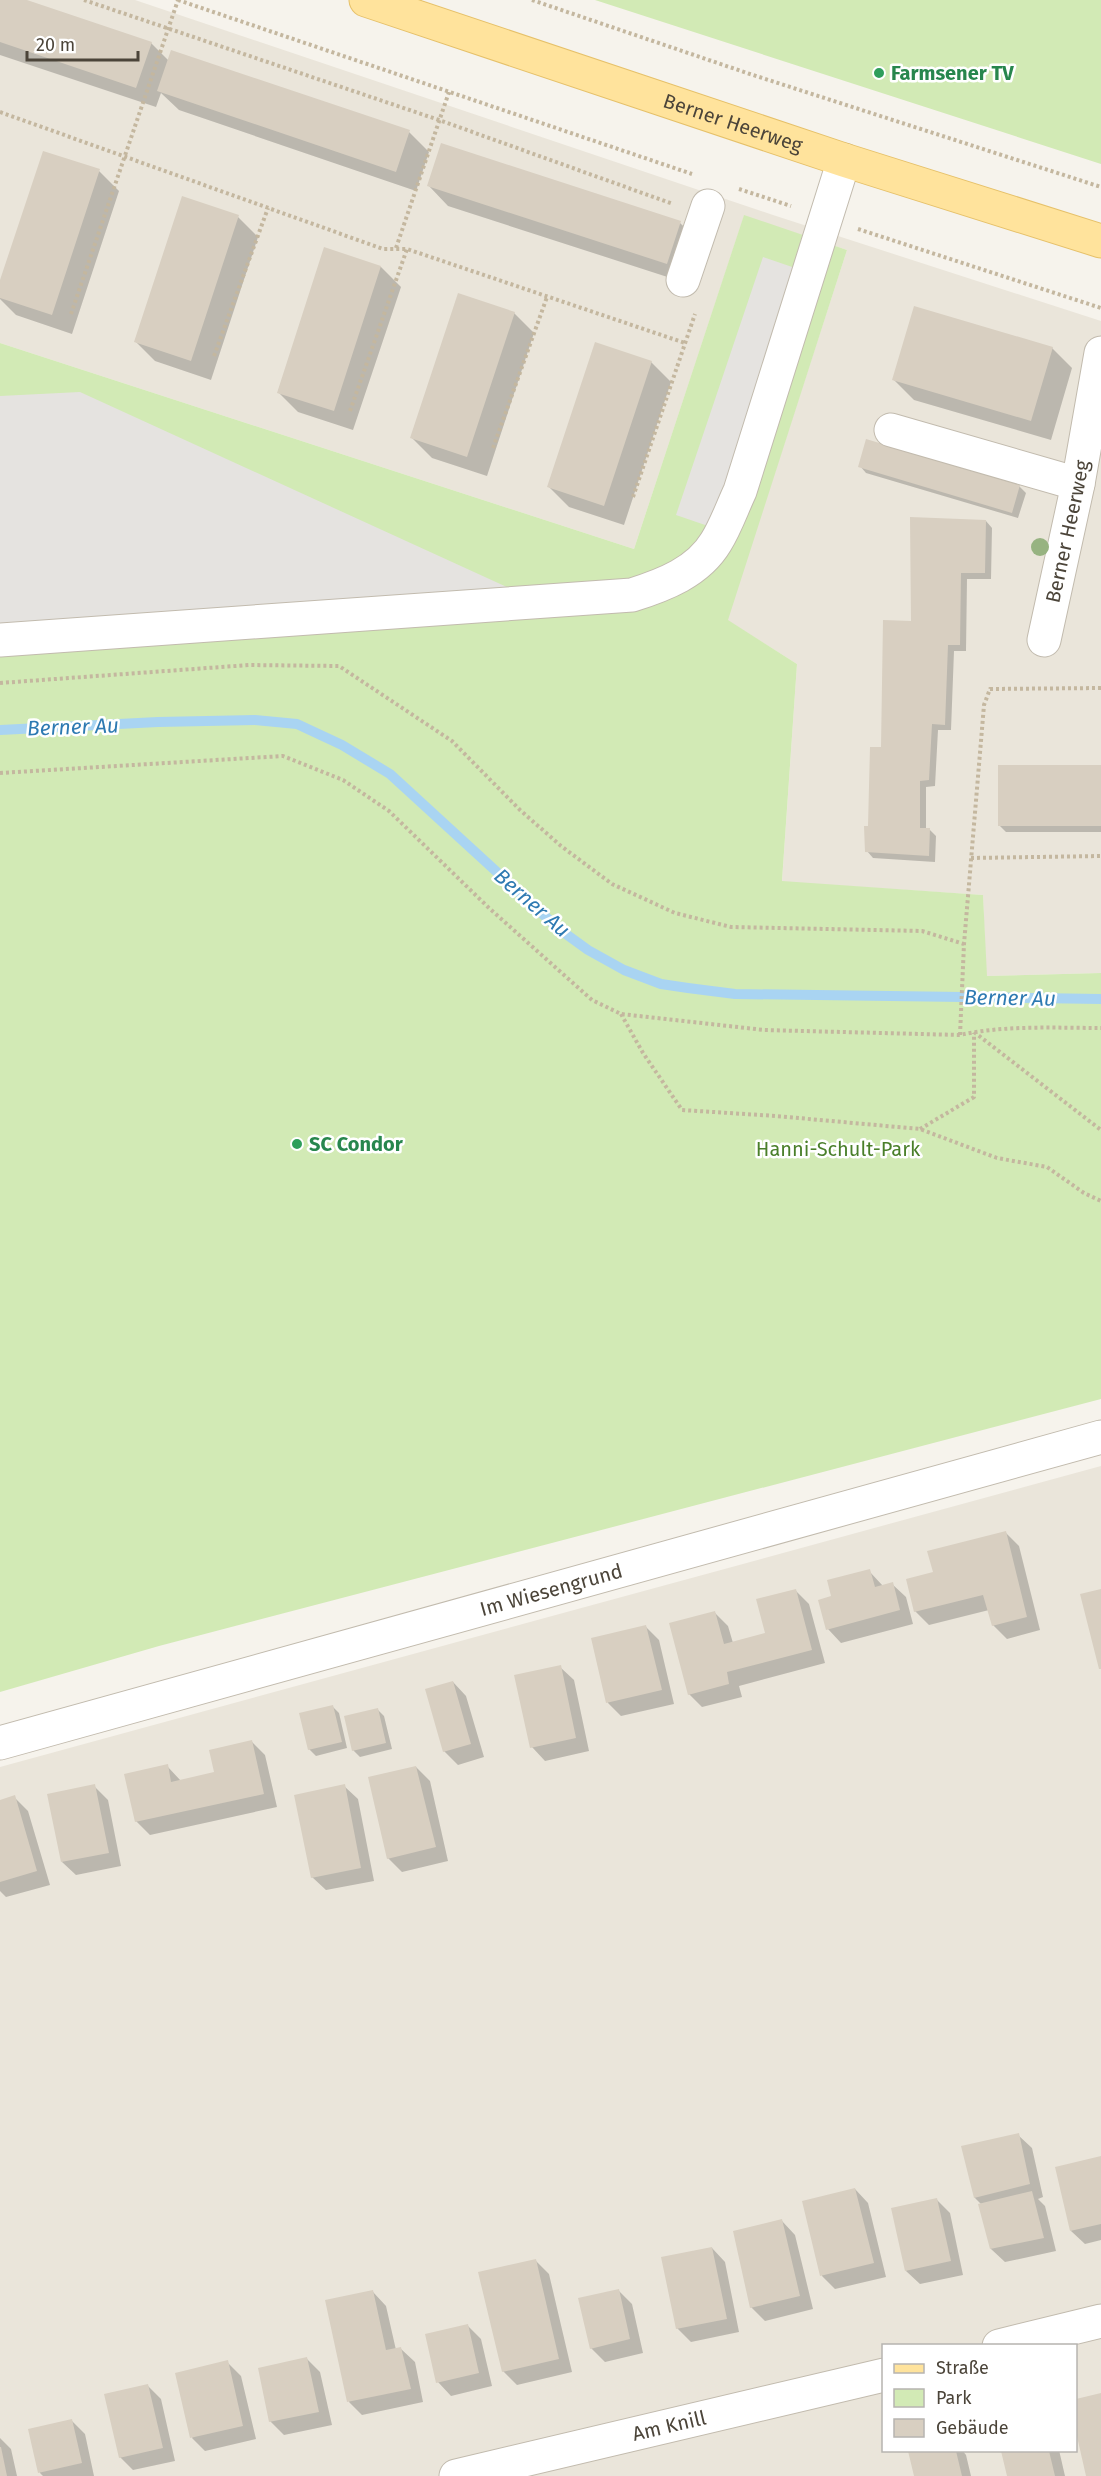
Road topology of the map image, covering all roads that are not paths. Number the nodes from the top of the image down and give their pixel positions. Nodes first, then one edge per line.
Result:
1 (366, 0) edge
2 (844, 160) junction
3 (720, 197) road end
4 (1101, 241) edge
5 (683, 280) dead end
6 (1101, 353) edge
7 (891, 430) dead end
8 (1078, 484) junction
9 (0, 640) edge
10 (1044, 640) dead end
11 (1101, 1437) edge
12 (0, 1743) edge
13 (1101, 2321) edge
14 (1007, 2344) edge
15 (882, 2375) edge
16 (456, 2476) edge

1 - 2 main road, Berner Heerweg
2 - 4 main road, Berner Heerweg
2 - 9 street
3 - 5 street
6 - 8 street, Berner Heerweg
7 - 8 street
8 - 10 street, Berner Heerweg
11 - 12 street, Im Wiesengrund
13 - 14 street
15 - 16 street, Am Knill

